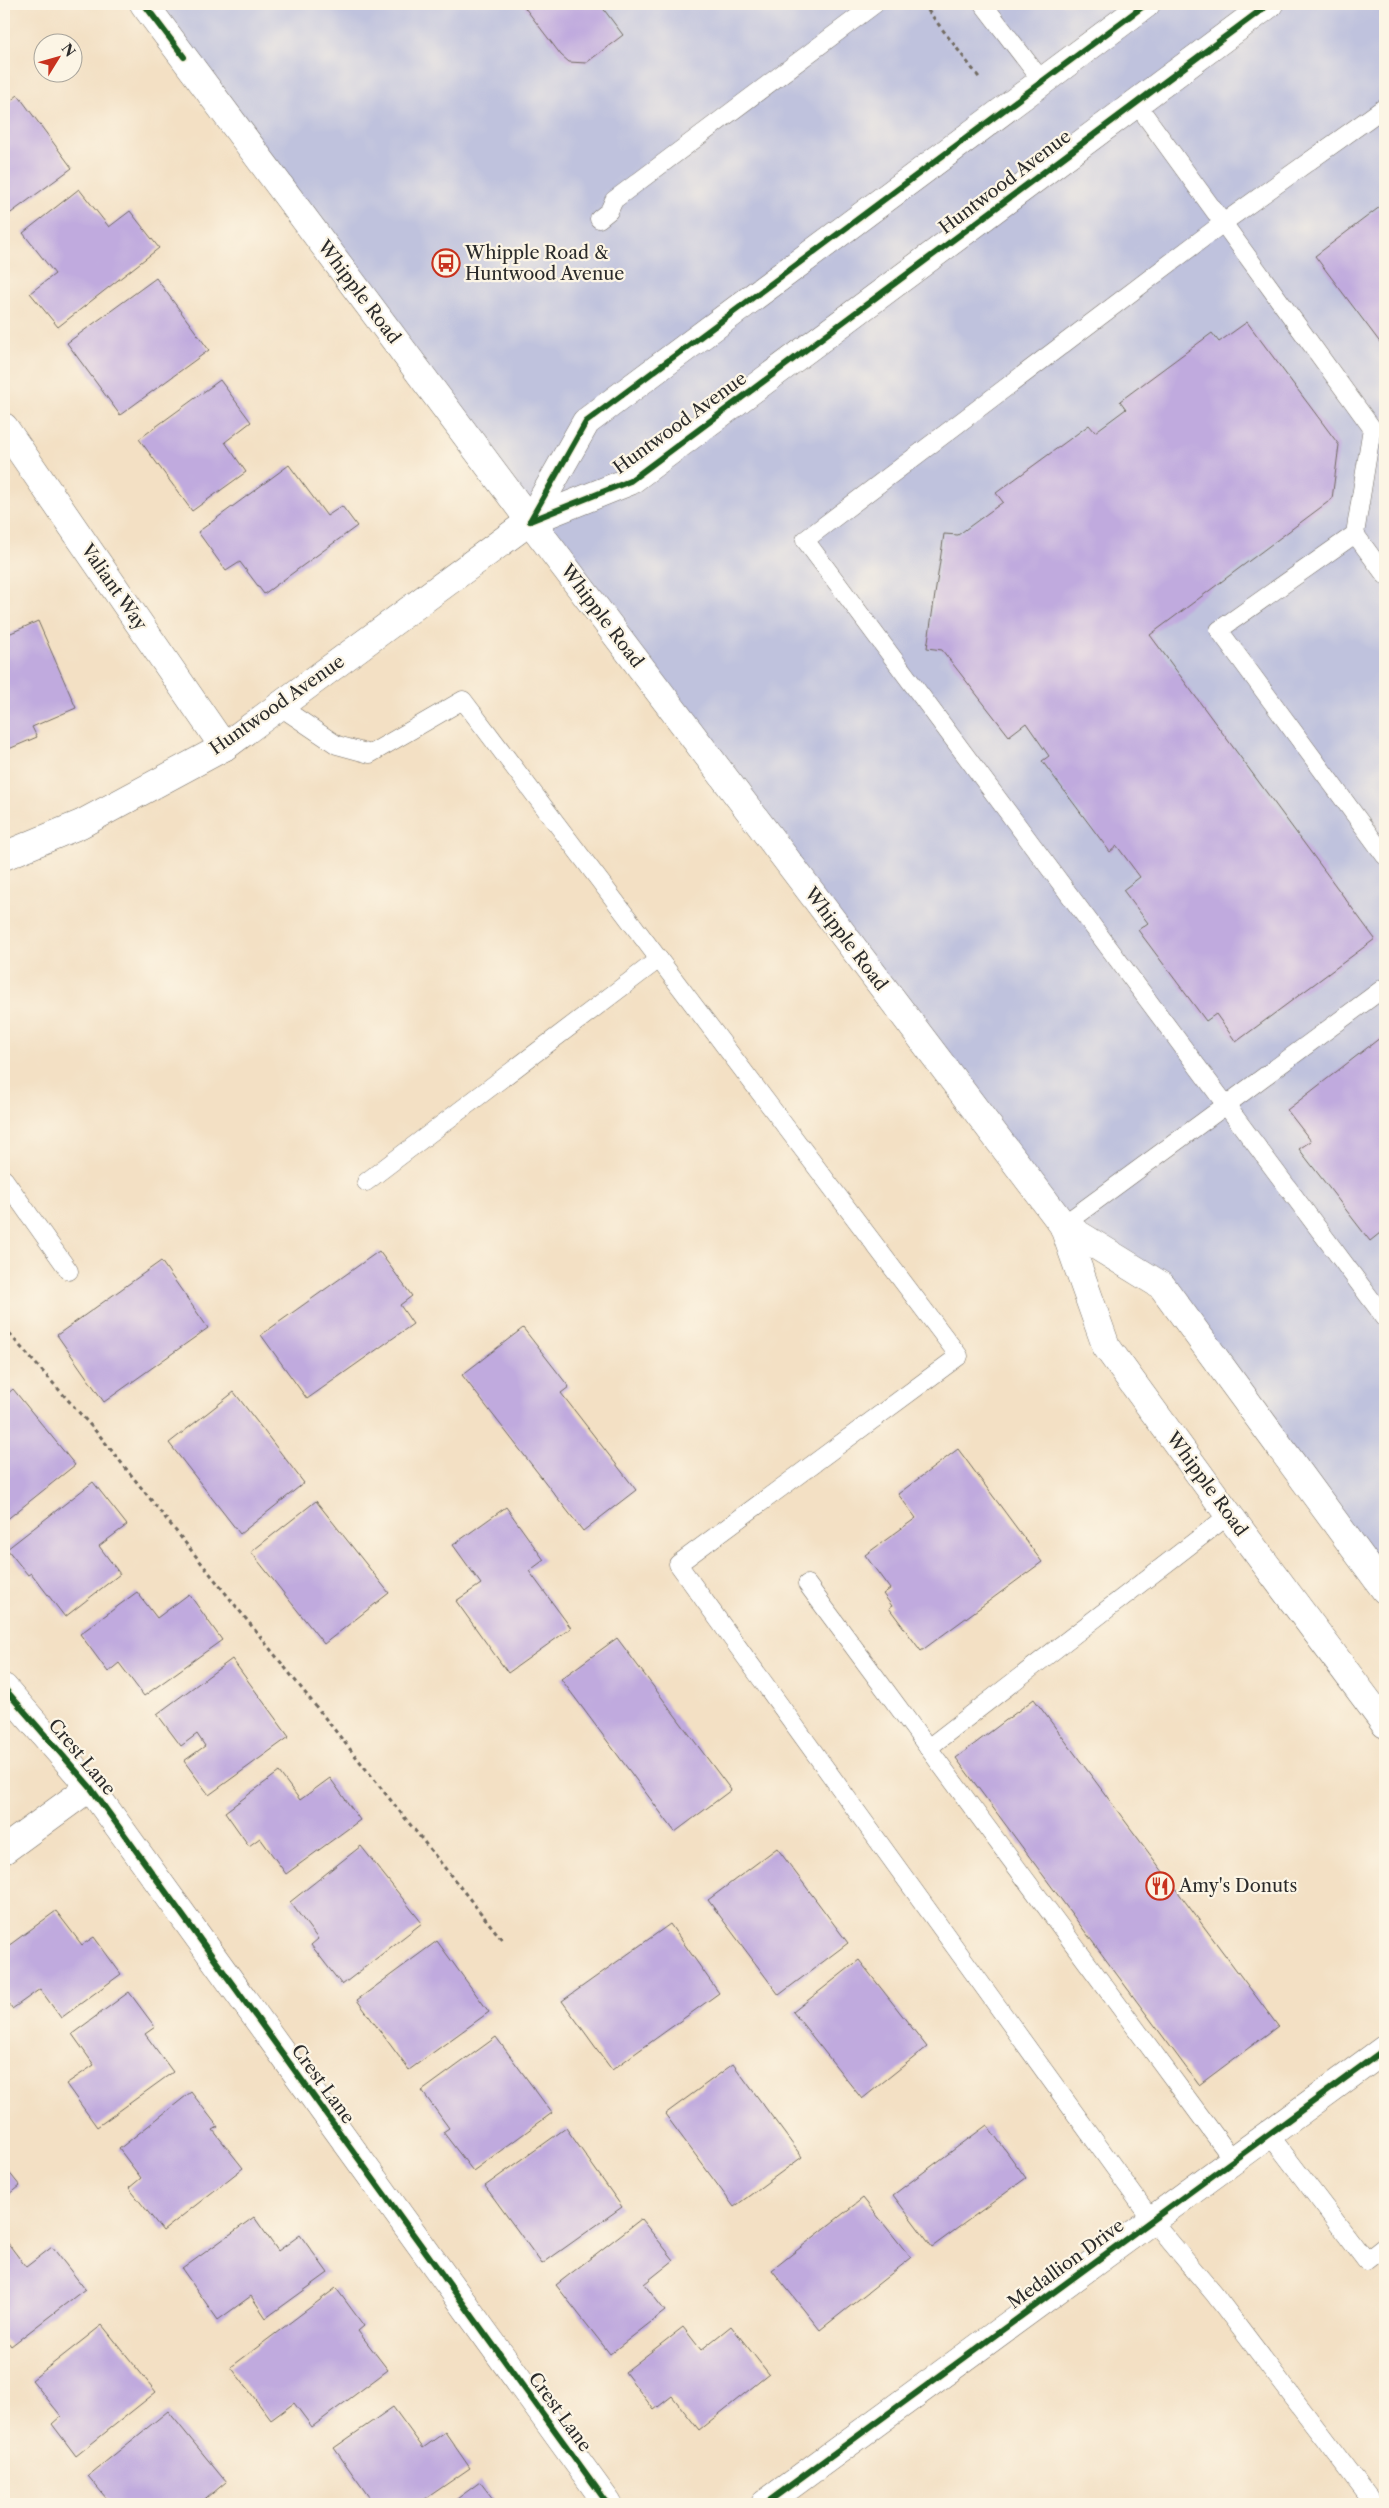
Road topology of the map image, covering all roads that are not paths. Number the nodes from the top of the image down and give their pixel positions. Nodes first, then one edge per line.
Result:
1 (144, 4) edge
2 (875, 4) edge
3 (983, 4) edge
4 (1146, 4) edge
5 (1269, 4) edge
6 (1042, 81) junction
7 (1136, 103) junction
8 (1385, 107) edge
9 (599, 219) dead end
10 (1224, 223) junction
11 (4, 427) edge
12 (530, 521) junction
13 (1355, 534) junction
14 (1385, 575) edge
15 (279, 706) junction
16 (224, 747) junction
17 (4, 856) edge
18 (1385, 856) edge
19 (659, 959) junction
20 (1385, 987) edge
21 (1226, 1105) junction
22 (4, 1179) edge
23 (366, 1182) dead end
24 (1064, 1225) junction
25 (69, 1271) dead end
26 (1385, 1318) edge
27 (1229, 1515) junction
28 (807, 1584) dead end
29 (1385, 1590) edge
30 (4, 1688) edge
31 (1385, 1724) edge
32 (928, 1748) junction
33 (90, 1787) junction
34 (4, 1850) edge
35 (1385, 2049) edge
36 (1269, 2134) junction
37 (1233, 2160) junction
38 (1152, 2220) junction
39 (1385, 2246) edge
40 (608, 2504) edge
41 (765, 2504) edge
42 (1374, 2504) edge

1 - 12 street, Whipple Road
2 - 9 lane
3 - 6 lane
4 - 6 street, Huntwood Avenue
5 - 7 street, Huntwood Avenue
6 - 12 street, Huntwood Avenue
7 - 10 lane
7 - 12 street, Huntwood Avenue
8 - 10 lane
10 - 13 lane
10 - 21 lane
11 - 16 street, Valiant Way
12 - 15 street, Huntwood Avenue
12 - 24 street, Whipple Road
13 - 14 lane
13 - 18 lane
15 - 16 street, Huntwood Avenue
15 - 19 lane
16 - 17 street, Huntwood Avenue
19 - 23 lane
19 - 38 lane
20 - 21 lane
21 - 24 lane
21 - 26 lane
22 - 25 lane
24 - 27 street, Whipple Road
24 - 29 street, Whipple Road
27 - 31 street, Whipple Road
27 - 32 lane
28 - 32 lane
30 - 33 street, Crest Lane
32 - 37 lane
33 - 34 street
33 - 40 street, Crest Lane
35 - 36 street, Medallion Drive
36 - 37 street, Medallion Drive
36 - 39 lane
37 - 38 street, Medallion Drive
38 - 41 street, Medallion Drive
38 - 42 lane

